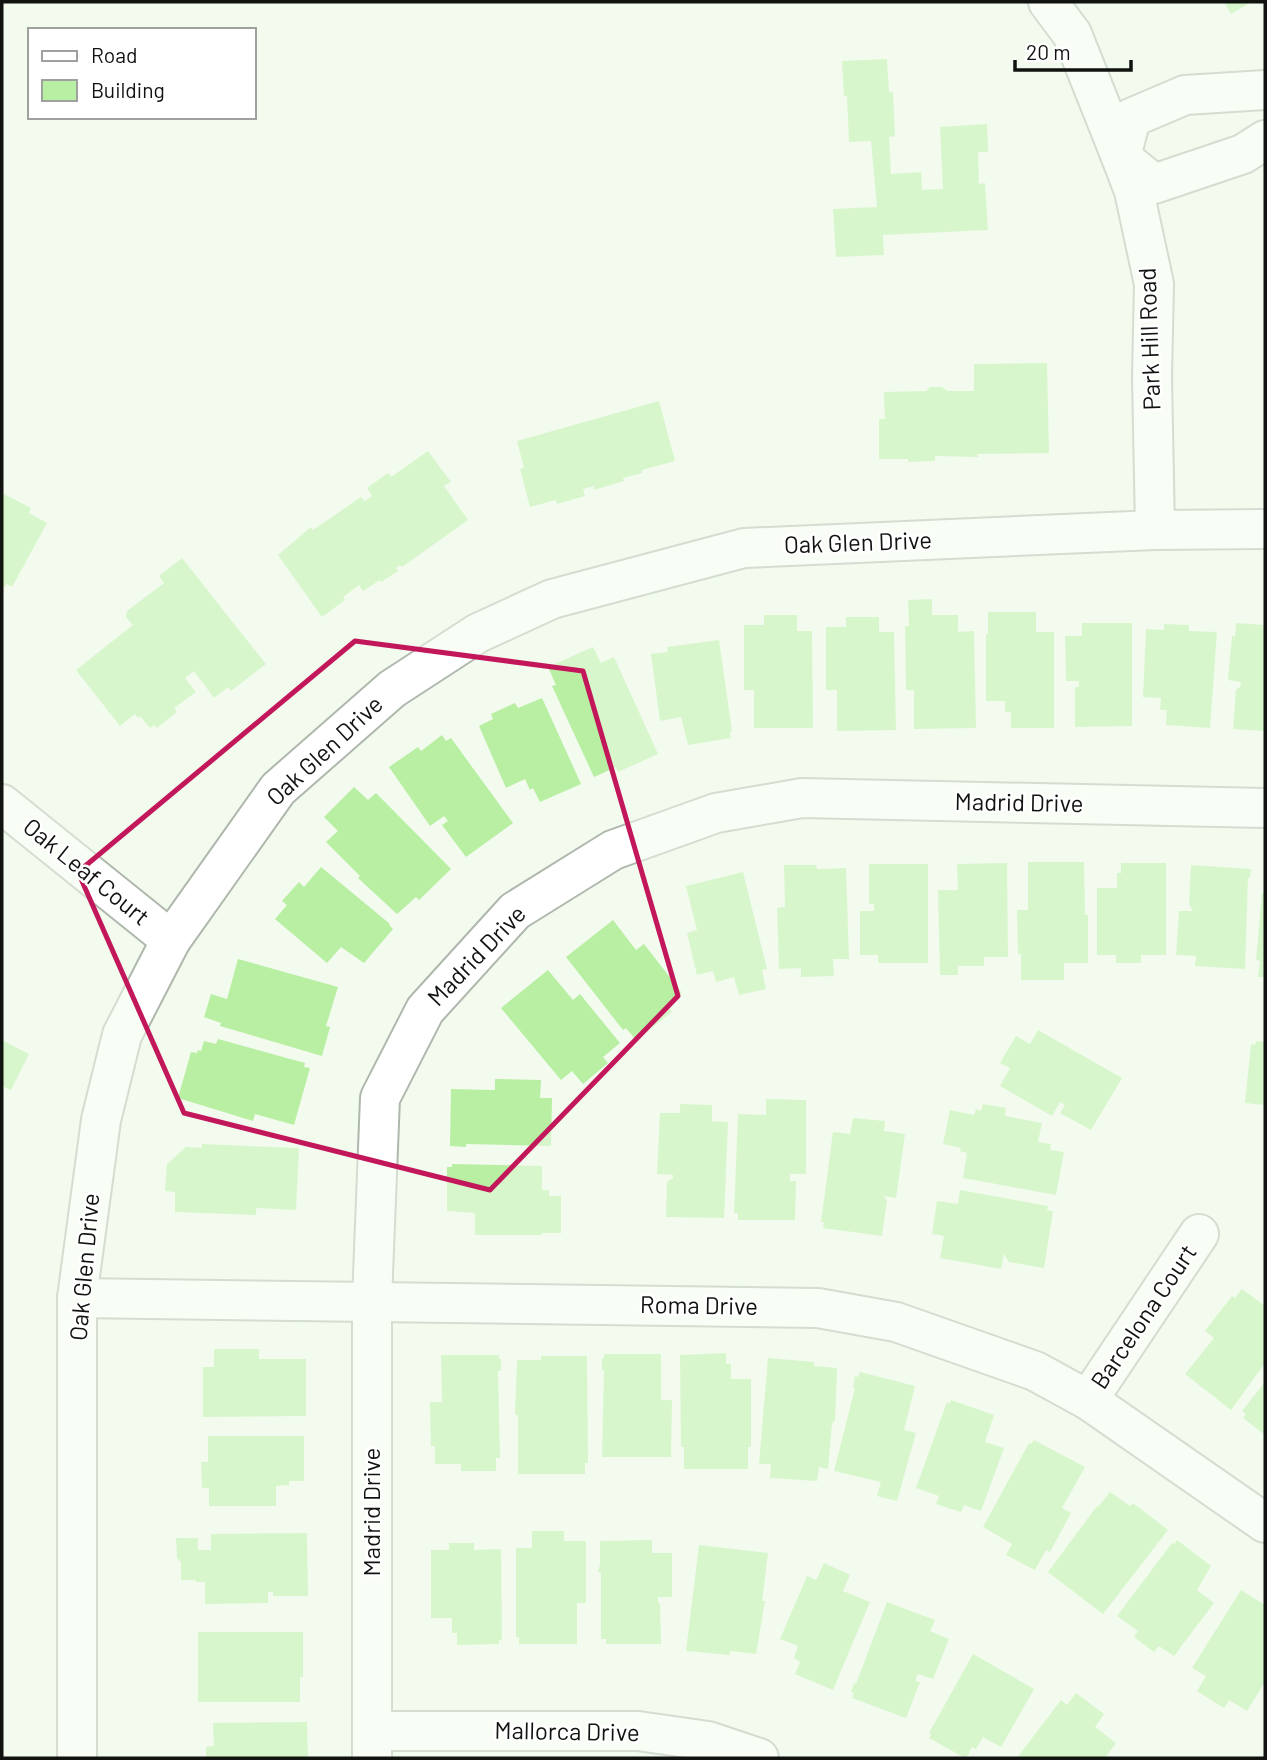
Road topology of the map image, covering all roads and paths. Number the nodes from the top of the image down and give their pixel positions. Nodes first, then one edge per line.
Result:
1 (1048, 2) edge
2 (1265, 90) edge
3 (1265, 140) edge
4 (1121, 157) junction
5 (1265, 529) edge
6 (1155, 530) junction
7 (2, 804) edge
8 (1265, 808) edge
9 (171, 940) junction
10 (1199, 1234) dead end
11 (77, 1298) junction
12 (372, 1300) junction
13 (1088, 1400) junction
14 (1265, 1522) edge
15 (372, 1745) edge
16 (77, 1758) edge
17 (759, 1758) edge

1 - 4 street, Park Hill Road
2 - 4 street
3 - 4 street
4 - 6 street, Park Hill Road
5 - 6 street, Oak Glen Drive
6 - 9 street, Oak Glen Drive
7 - 9 street, Oak Leaf Court
8 - 12 street, Madrid Drive
9 - 11 street, Oak Glen Drive
10 - 13 street, Barcelona Court
11 - 12 street, Roma Drive
11 - 16 street, Oak Glen Drive
12 - 13 street, Roma Drive
12 - 15 street, Madrid Drive
13 - 14 street, Roma Drive
15 - 17 street, Mallorca Drive

